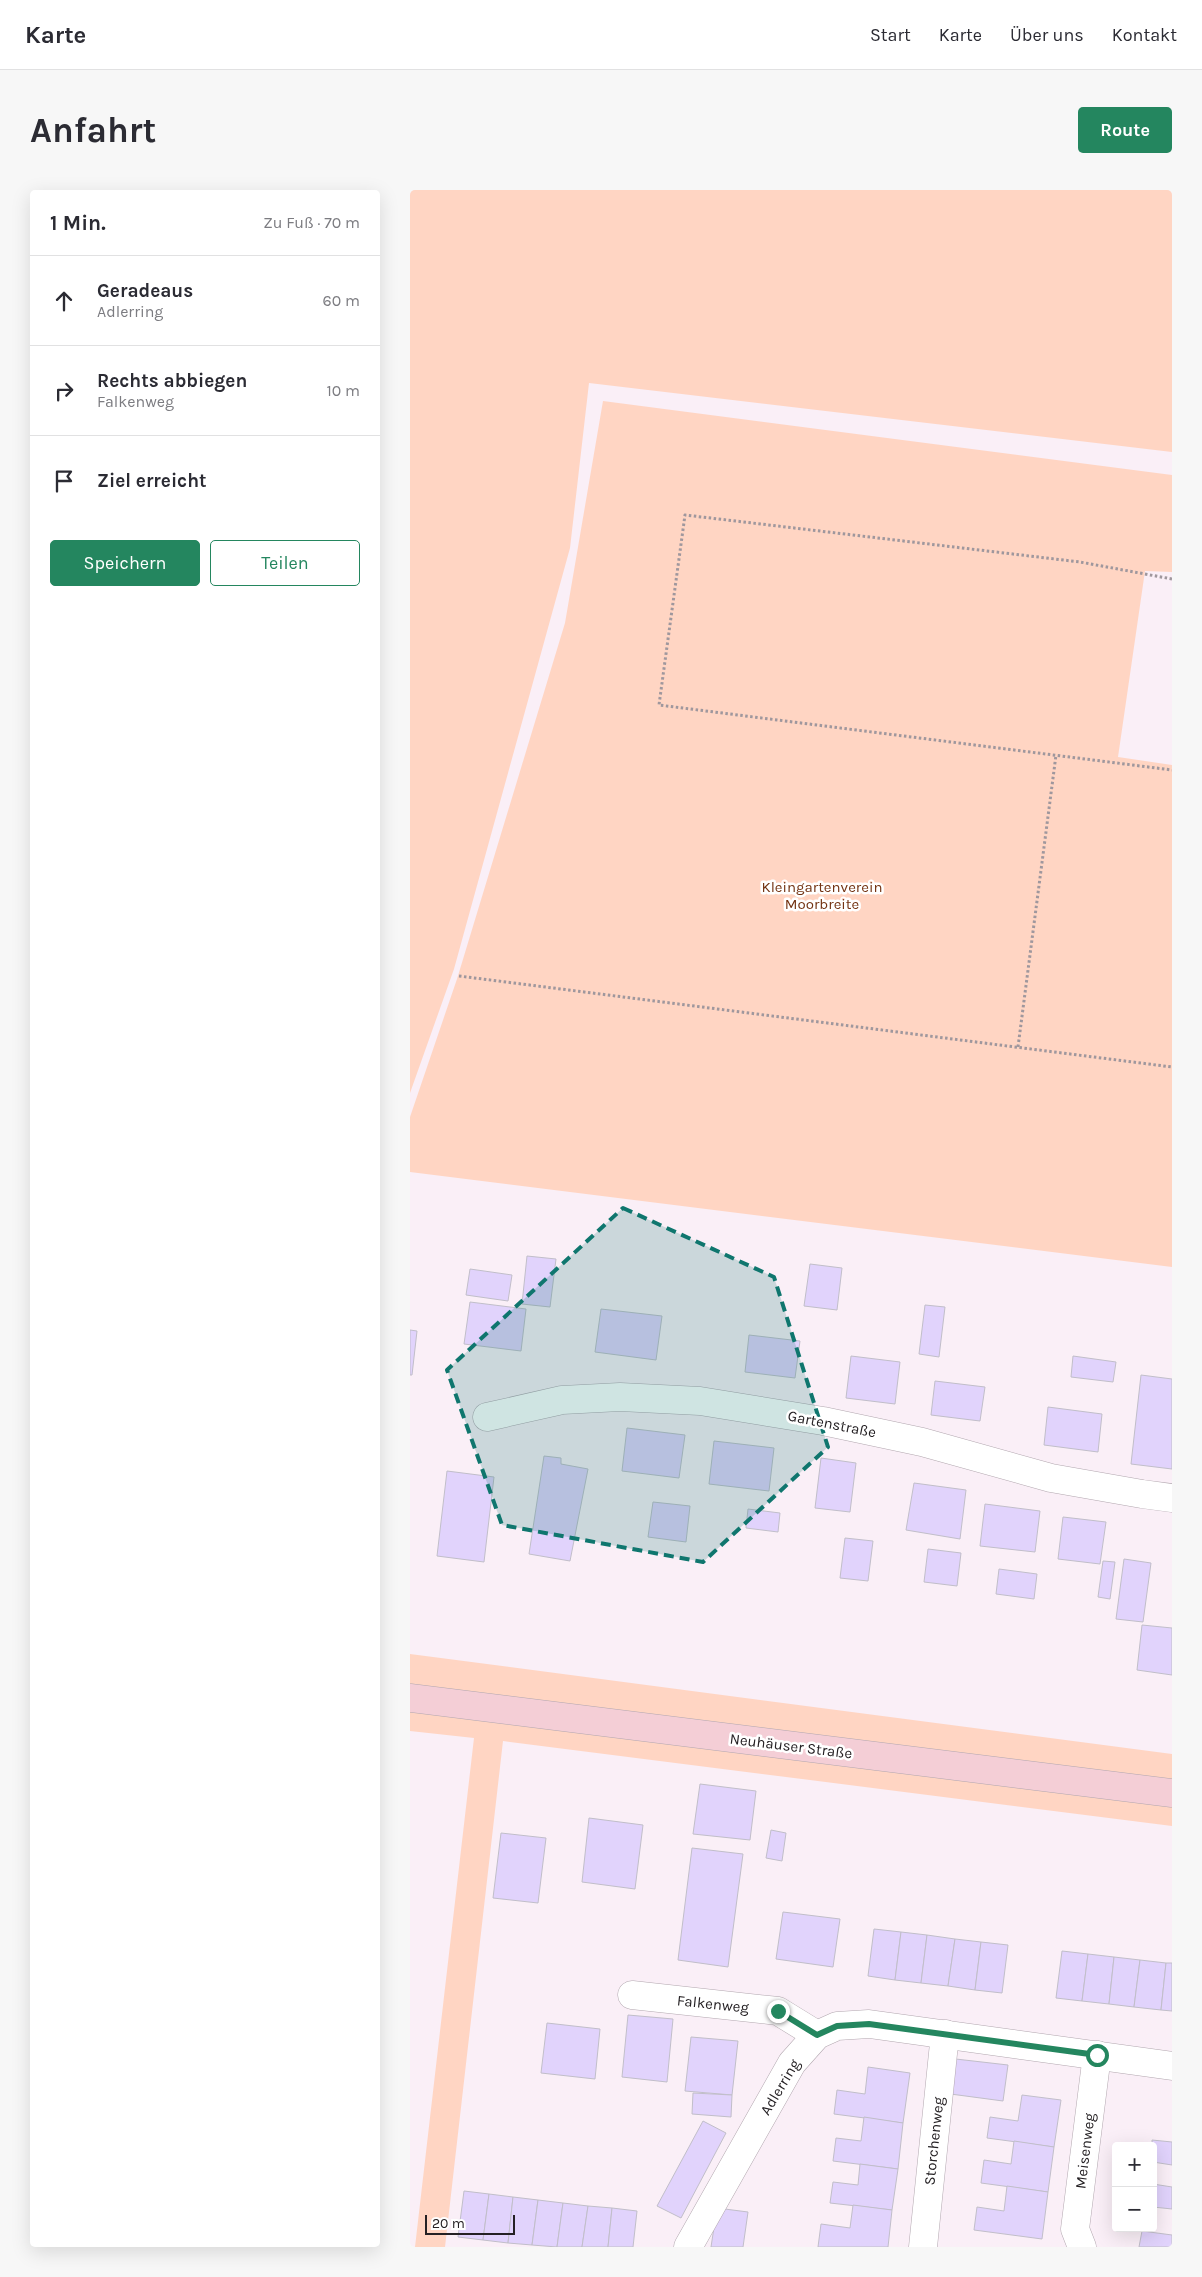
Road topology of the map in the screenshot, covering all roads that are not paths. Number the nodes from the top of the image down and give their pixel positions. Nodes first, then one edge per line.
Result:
1 (487, 1417) dead end
2 (1172, 1498) edge
3 (410, 1698) edge
4 (1172, 1793) edge
5 (632, 1995) dead end
6 (945, 2034) junction
7 (817, 2035) junction
8 (1097, 2055) junction
9 (1172, 2066) edge
10 (688, 2247) edge
11 (922, 2247) edge
12 (1082, 2247) edge

1 - 2 street, Gartenstraße
3 - 4 main road, Neuhäuser Straße
5 - 7 street, Falkenweg
6 - 7 street, Adlerring
6 - 8 street, Adlerring
6 - 11 street, Storchenweg
7 - 10 street, Adlerring
8 - 9 street, Adlerring
8 - 12 street, Meisenweg

